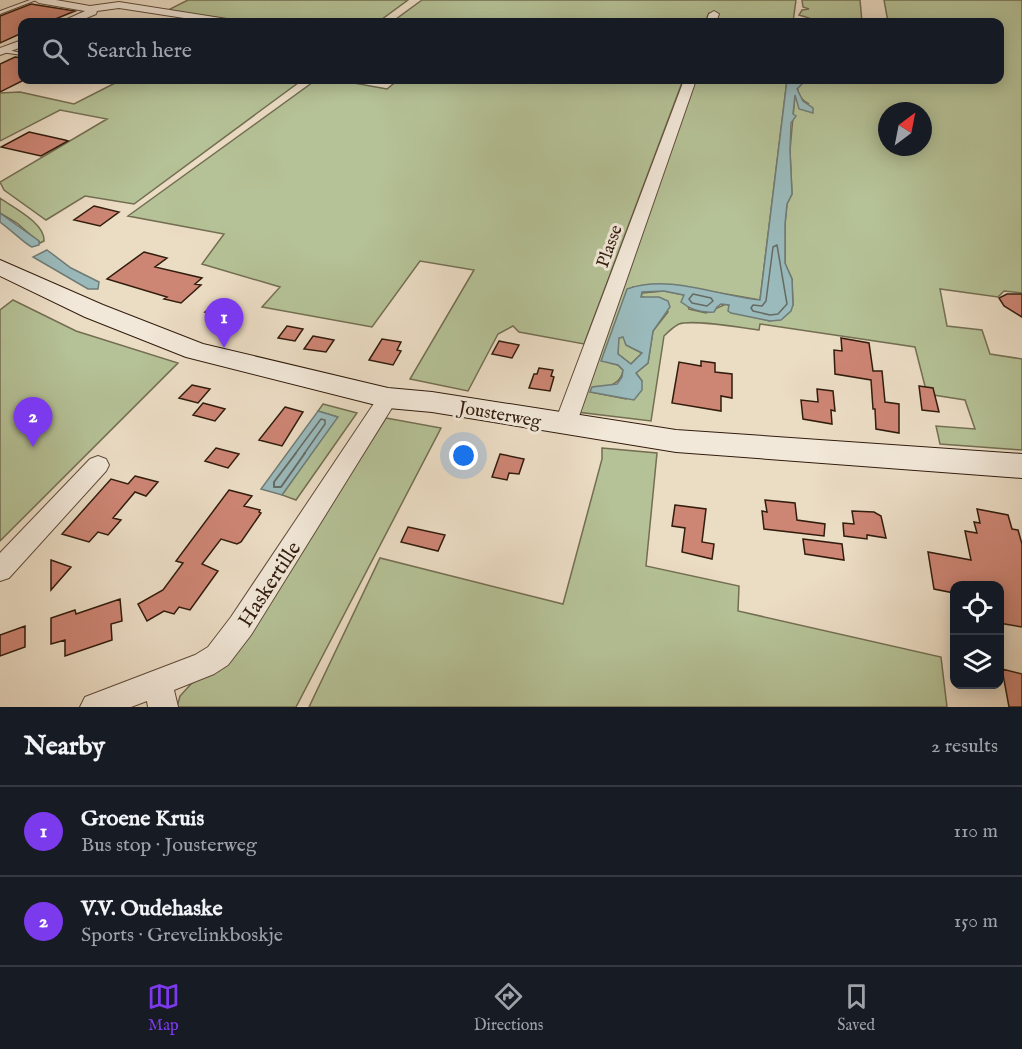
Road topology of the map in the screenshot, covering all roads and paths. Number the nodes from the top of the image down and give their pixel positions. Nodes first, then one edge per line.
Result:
1 (34, 0) edge
2 (39, 0) edge
3 (90, 9) junction
4 (0, 13) edge
5 (78, 18) edge
6 (202, 18) edge
7 (18, 44) edge
8 (2, 51) edge
9 (18, 53) edge
10 (689, 84) edge
11 (0, 267) edge
12 (387, 398) junction
13 (565, 425) junction
14 (98, 465) dead end
15 (1022, 466) edge
16 (0, 570) edge
17 (160, 695) edge
18 (95, 707) edge

1 - 4 lane
2 - 3 street
3 - 5 street
3 - 6 street
7 - 8 street
8 - 9 lane
10 - 13 street, Plasse
11 - 12 street, Jousterweg
12 - 13 street, Jousterweg
12 - 17 street, Haskertille
13 - 15 street, Jousterweg
14 - 16 street
17 - 18 street, Haskertille

